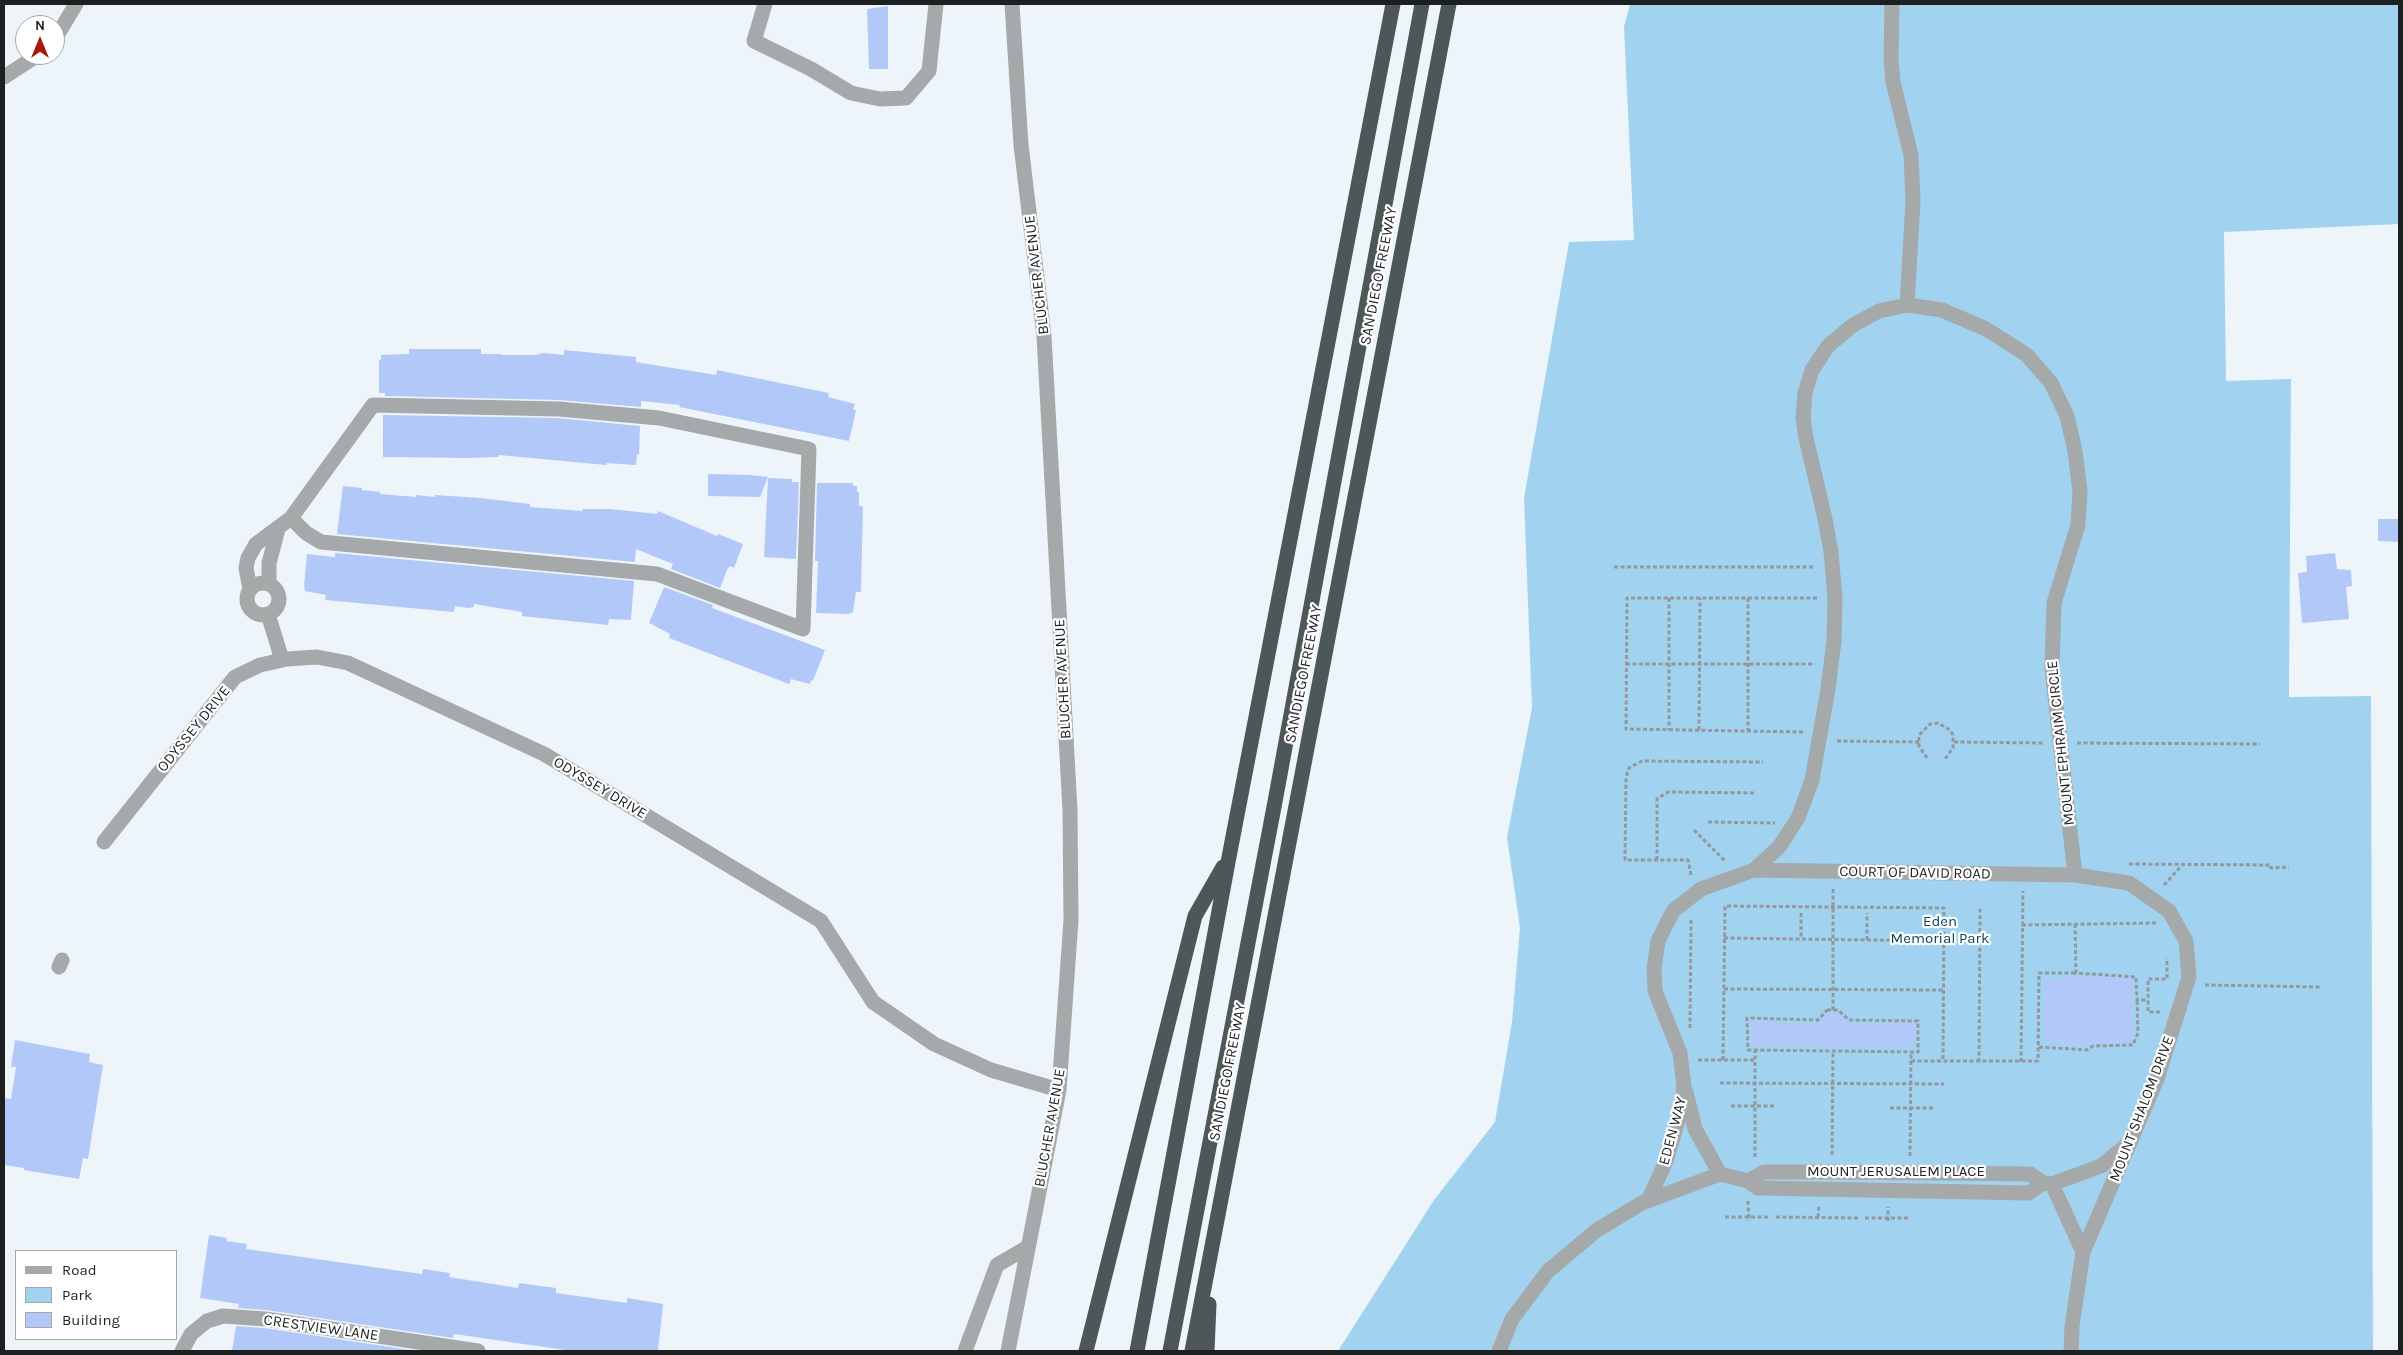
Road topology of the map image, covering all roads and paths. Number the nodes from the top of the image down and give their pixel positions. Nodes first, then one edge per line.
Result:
1 (76, 4) edge
2 (764, 4) edge
3 (936, 4) edge
4 (1012, 4) edge
5 (1393, 4) edge
6 (1422, 4) edge
7 (1449, 4) edge
8 (1892, 4) edge
9 (65, 22) edge
10 (23, 65) edge
11 (4, 77) edge
12 (1907, 305) junction
13 (291, 518) junction
14 (278, 529) junction
15 (1614, 566) dead end
16 (1832, 566) junction
17 (269, 584) junction
18 (250, 589) junction
19 (1670, 598) junction
20 (1700, 598) junction
21 (1748, 598) junction
22 (1835, 598) junction
23 (268, 614) junction
24 (282, 660) junction
25 (1626, 664) junction
26 (1670, 664) junction
27 (1700, 664) junction
28 (1749, 664) junction
29 (1831, 664) junction
30 (1670, 730) junction
31 (1699, 730) junction
32 (1748, 731) junction
33 (1819, 736) junction
34 (1918, 742) junction
35 (1954, 742) junction
36 (2060, 743) junction
37 (2260, 744) dead end
38 (1927, 758) dead end
39 (1944, 759) dead end
40 (1763, 762) dead end
41 (1755, 793) dead end
42 (1708, 822) dead end
43 (1795, 823) junction
44 (1694, 830) dead end
45 (104, 842) dead end
46 (1229, 857) junction
47 (1657, 860) junction
48 (2124, 864) dead end
49 (2184, 864) junction
50 (2290, 867) dead end
51 (1833, 872) junction
52 (1747, 873) junction
53 (2023, 875) junction
54 (2075, 875) junction
55 (1696, 893) junction
56 (2151, 899) junction
57 (1833, 907) junction
58 (1980, 909) dead end
59 (1801, 913) dead end
60 (1867, 913) dead end
61 (2175, 922) junction
62 (2076, 924) junction
63 (2022, 925) junction
64 (1724, 938) junction
65 (1801, 939) junction
66 (1833, 940) junction
67 (1867, 940) junction
68 (1943, 941) junction
69 (2167, 958) dead end
70 (2076, 973) junction
71 (2186, 984) junction
72 (2322, 987) dead end
73 (1724, 989) junction
74 (1833, 989) junction
75 (1943, 990) junction
76 (2137, 1000) junction
77 (2147, 1000) junction
78 (1833, 1010) junction
79 (2178, 1011) junction
80 (1672, 1033) junction
81 (2039, 1047) junction
82 (1755, 1050) junction
83 (1833, 1050) junction
84 (1911, 1051) junction
85 (1681, 1060) junction
86 (1723, 1060) junction
87 (1755, 1060) junction
88 (1911, 1061) junction
89 (1943, 1061) junction
90 (1979, 1062) junction
91 (2021, 1062) junction
92 (1720, 1083) dead end
93 (1755, 1083) junction
94 (1832, 1083) junction
95 (1910, 1084) junction
96 (1944, 1084) dead end
97 (1684, 1086) junction
98 (1059, 1090) junction
99 (1730, 1106) dead end
100 (1774, 1106) dead end
101 (1755, 1107) junction
102 (1890, 1108) dead end
103 (1910, 1108) junction
104 (1934, 1108) dead end
105 (2132, 1141) junction
106 (1832, 1172) junction
107 (1910, 1173) junction
108 (1720, 1174) junction
109 (1751, 1179) junction
110 (2048, 1184) junction
111 (1648, 1201) junction
112 (1725, 1217) dead end
113 (1770, 1217) dead end
114 (1776, 1217) dead end
115 (1860, 1218) dead end
116 (1865, 1218) dead end
117 (1910, 1218) dead end
118 (1028, 1247) junction
119 (2084, 1252) junction
120 (1211, 1258) junction
121 (182, 1351) edge
122 (478, 1351) edge
123 (965, 1351) edge
124 (1008, 1351) edge
125 (1086, 1351) edge
126 (1137, 1351) edge
127 (1170, 1351) edge
128 (1192, 1351) edge
129 (1207, 1351) edge
130 (1499, 1351) edge
131 (2071, 1351) edge

1 - 9 street
2 - 3 street
4 - 98 street, BLUCHER AVENUE
5 - 46 highway
6 - 127 highway
7 - 120 highway, SAN DIEGO FREEWAY
8 - 12 street
10 - 11 street
12 - 16 street, MOUNT EPHRAIM CIRCLE
12 - 36 street, MOUNT EPHRAIM CIRCLE
13 - 13 street
13 - 14 street
14 - 17 street
14 - 18 street
15 - 16 path
16 - 22 street, MOUNT EPHRAIM CIRCLE
17 - 18 street
17 - 23 street
18 - 23 street
19 - 20 path
19 - 25 path
19 - 26 path
20 - 21 path
20 - 27 path
21 - 22 path
21 - 28 path
22 - 29 street, MOUNT EPHRAIM CIRCLE
23 - 24 street
24 - 45 street, ODYSSEY DRIVE
24 - 98 street, ODYSSEY DRIVE
25 - 26 path
25 - 30 path
26 - 27 path
26 - 30 path
27 - 28 path
27 - 31 path
28 - 29 path
28 - 32 path
29 - 33 street, MOUNT EPHRAIM CIRCLE
30 - 31 path
31 - 32 path
32 - 33 path
33 - 34 path
33 - 43 street, MOUNT EPHRAIM CIRCLE
34 - 35 path
34 - 38 path
35 - 36 path
35 - 39 path
36 - 37 path
36 - 54 street, MOUNT EPHRAIM CIRCLE
40 - 47 path
41 - 47 path
42 - 43 path
43 - 52 street, MOUNT EPHRAIM CIRCLE
44 - 52 path
46 - 125 highway
46 - 126 highway
47 - 55 path
48 - 49 path
49 - 50 path
49 - 56 path
51 - 52 street, COURT OF DAVID ROAD
51 - 53 street, COURT OF DAVID ROAD
51 - 57 path
52 - 55 street, EDEN WAY
53 - 54 street, COURT OF DAVID ROAD
53 - 63 path
54 - 56 street, MOUNT SHALOM DRIVE
55 - 80 path
55 - 80 street, EDEN WAY
56 - 61 street, MOUNT SHALOM DRIVE
57 - 64 path
57 - 66 path
57 - 68 path
58 - 90 path
59 - 65 path
60 - 67 path
61 - 62 path
61 - 71 street, MOUNT SHALOM DRIVE
62 - 63 path
62 - 70 path
63 - 91 path
64 - 65 path
64 - 73 path
65 - 66 path
66 - 67 path
66 - 74 path
67 - 68 path
68 - 75 path
69 - 77 path
70 - 76 path
70 - 81 path
71 - 72 path
71 - 79 street, MOUNT SHALOM DRIVE
73 - 74 path
73 - 86 path
74 - 75 path
74 - 78 path
75 - 89 path
76 - 77 path
76 - 81 path
77 - 79 path
78 - 82 path
78 - 84 path
79 - 105 street, MOUNT SHALOM DRIVE
80 - 85 street, EDEN WAY
81 - 91 path
82 - 83 path
82 - 87 path
83 - 84 path
83 - 94 path
84 - 88 path
85 - 86 path
85 - 97 street, EDEN WAY
86 - 87 path
87 - 93 path
88 - 89 path
88 - 95 path
89 - 90 path
90 - 91 path
92 - 93 path
93 - 94 path
93 - 101 path
94 - 95 path
94 - 106 path
95 - 96 path
95 - 103 path
97 - 108 street
97 - 111 street, EDEN WAY
98 - 118 street, BLUCHER AVENUE
99 - 101 path
100 - 101 path
101 - 109 path
102 - 103 path
103 - 104 path
103 - 107 path
105 - 110 street, MOUNT JERUSALEM PLACE
105 - 119 street, MOUNT SHALOM DRIVE
106 - 107 street, MOUNT JERUSALEM PLACE
106 - 109 street, MOUNT JERUSALEM PLACE
107 - 110 street, MOUNT JERUSALEM PLACE
108 - 109 street, MOUNT JERUSALEM PLACE
108 - 111 street
109 - 110 street, MOUNT JERUSALEM PLACE
110 - 119 street
111 - 130 street
112 - 113 path
114 - 115 path
116 - 117 path
118 - 123 street
118 - 124 street, BLUCHER AVENUE
119 - 131 street, MOUNT SHALOM DRIVE
120 - 128 highway, SAN DIEGO FREEWAY
120 - 129 highway
121 - 122 street, CRESTVIEW LANE

